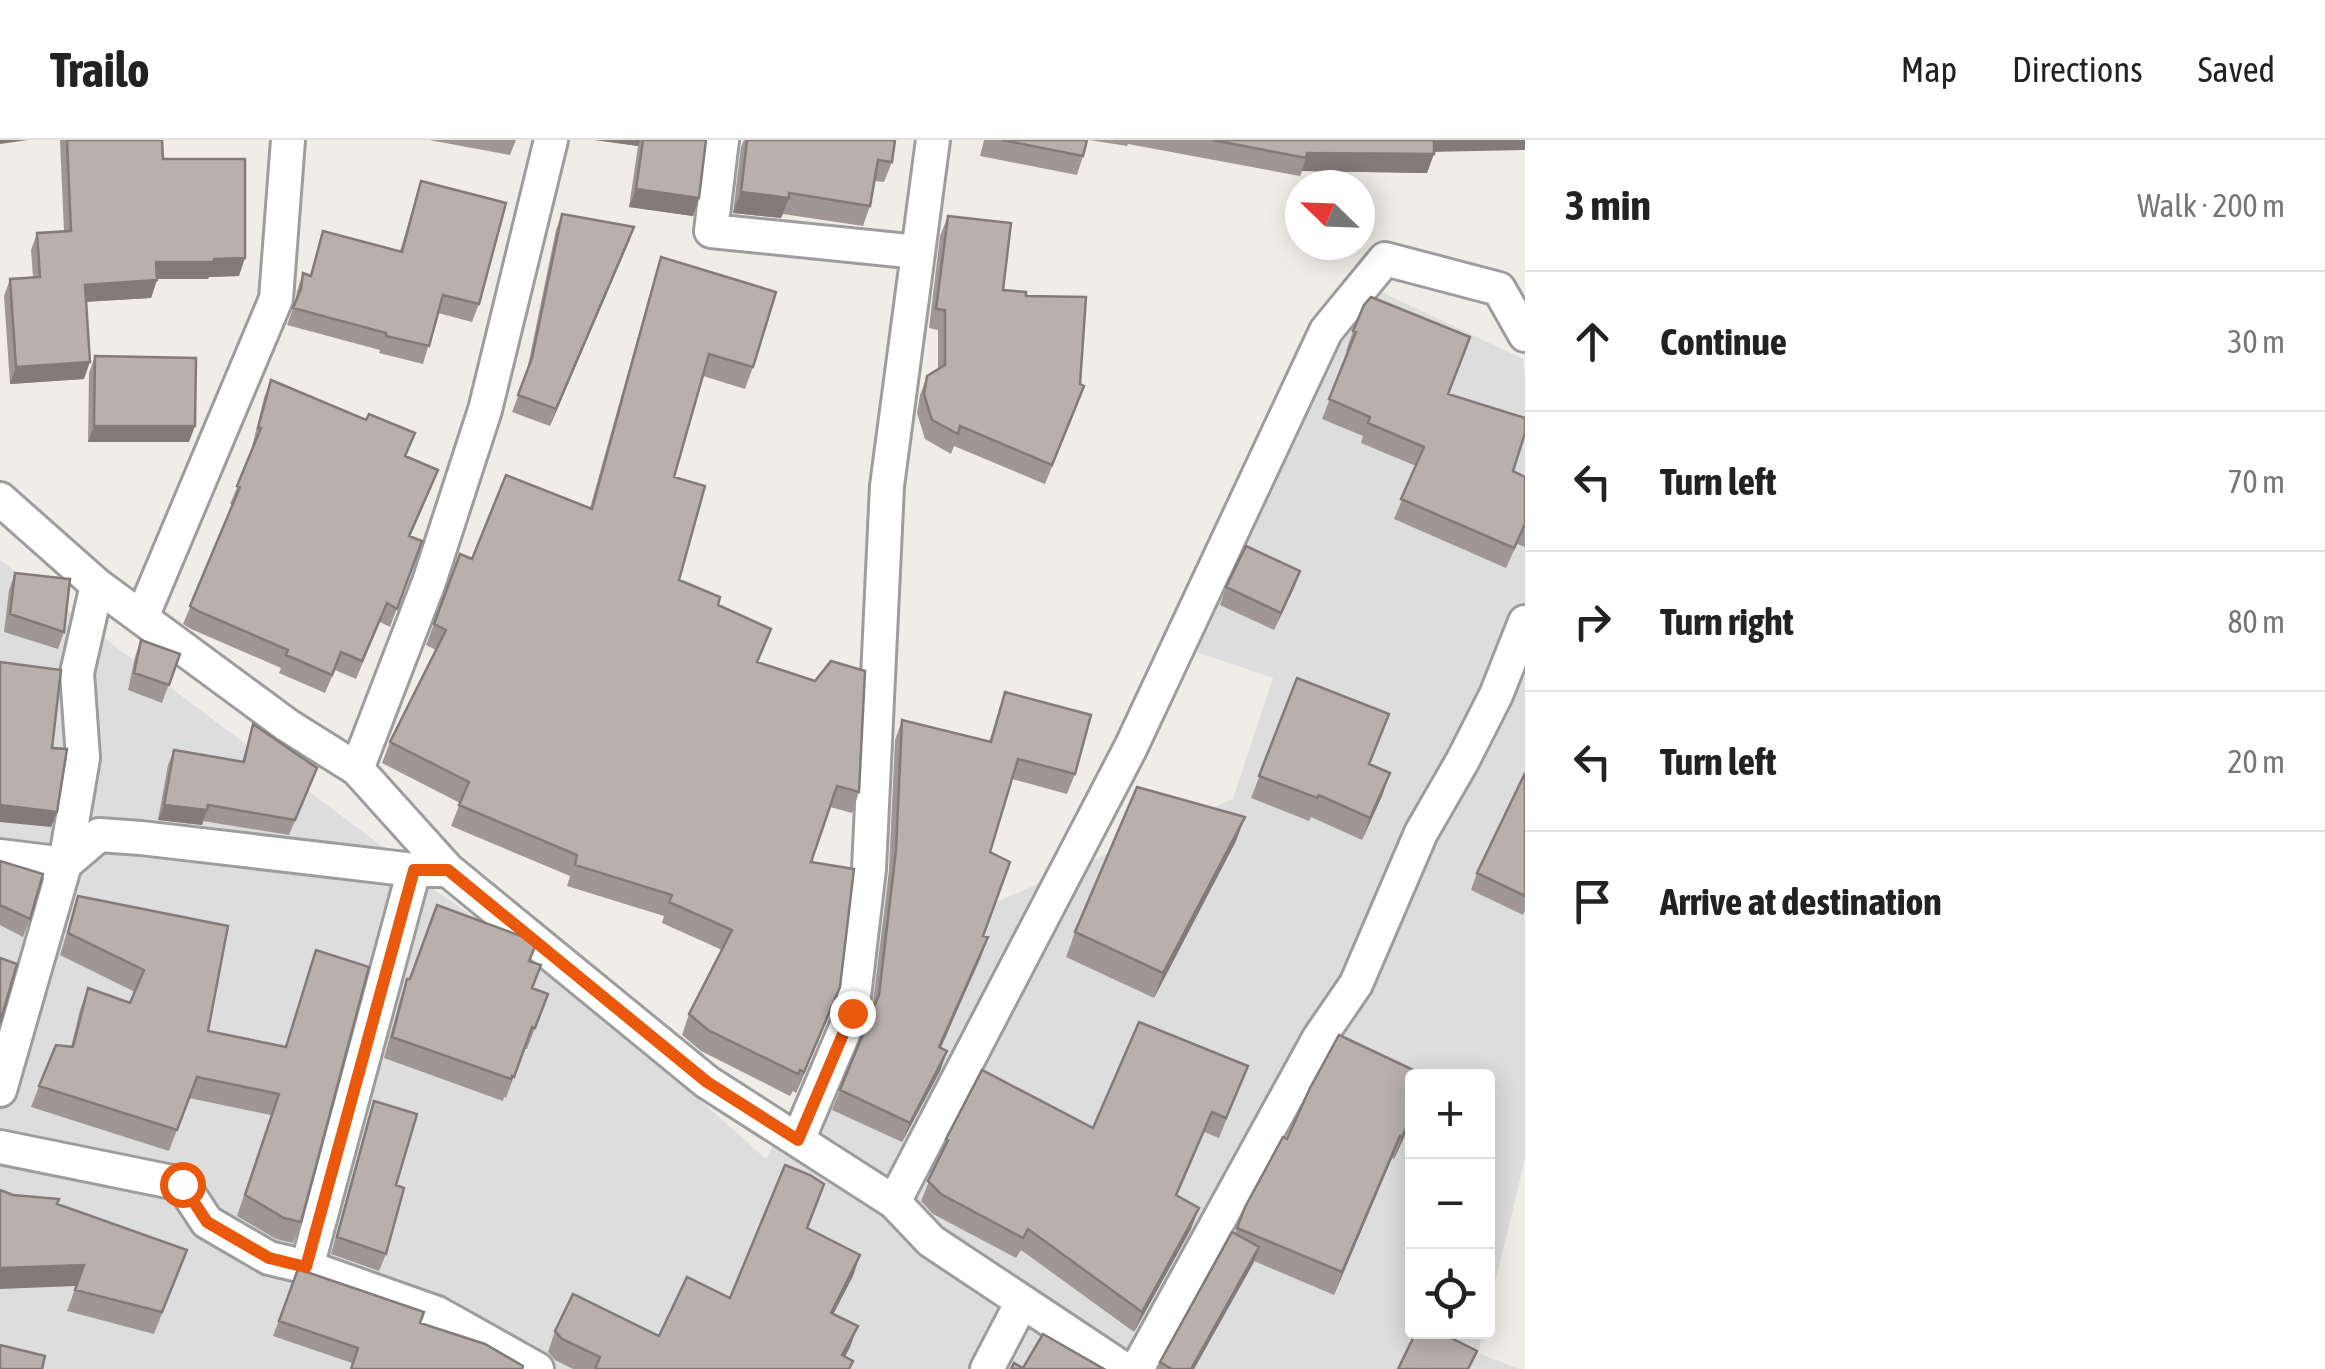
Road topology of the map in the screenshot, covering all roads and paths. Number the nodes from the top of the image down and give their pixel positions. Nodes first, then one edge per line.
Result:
1 (288, 140) edge
2 (551, 140) edge
3 (722, 140) edge
4 (932, 140) edge
5 (918, 252) junction
6 (1525, 336) edge
7 (0, 499) edge
8 (98, 585) junction
9 (142, 617) junction
10 (1525, 622) edge
11 (357, 769) junction
12 (0, 856) edge
13 (65, 864) junction
14 (414, 870) junction
15 (448, 870) junction
16 (0, 1090) edge
17 (798, 1140) junction
18 (0, 1147) edge
19 (894, 1202) junction
20 (306, 1267) junction
21 (1022, 1302) junction
22 (537, 1369) edge
23 (987, 1369) edge
24 (1124, 1369) edge
25 (1136, 1369) edge

1 - 9 street
2 - 11 street
3 - 5 street
4 - 5 street
5 - 17 street
6 - 19 street
7 - 8 street
8 - 9 street
8 - 13 street
9 - 11 street
10 - 25 street
11 - 15 street
12 - 13 street
13 - 14 street
13 - 16 street
14 - 15 street
14 - 20 street
15 - 17 street
17 - 19 street
18 - 20 street
19 - 21 street
20 - 22 street
21 - 23 street
21 - 24 street

